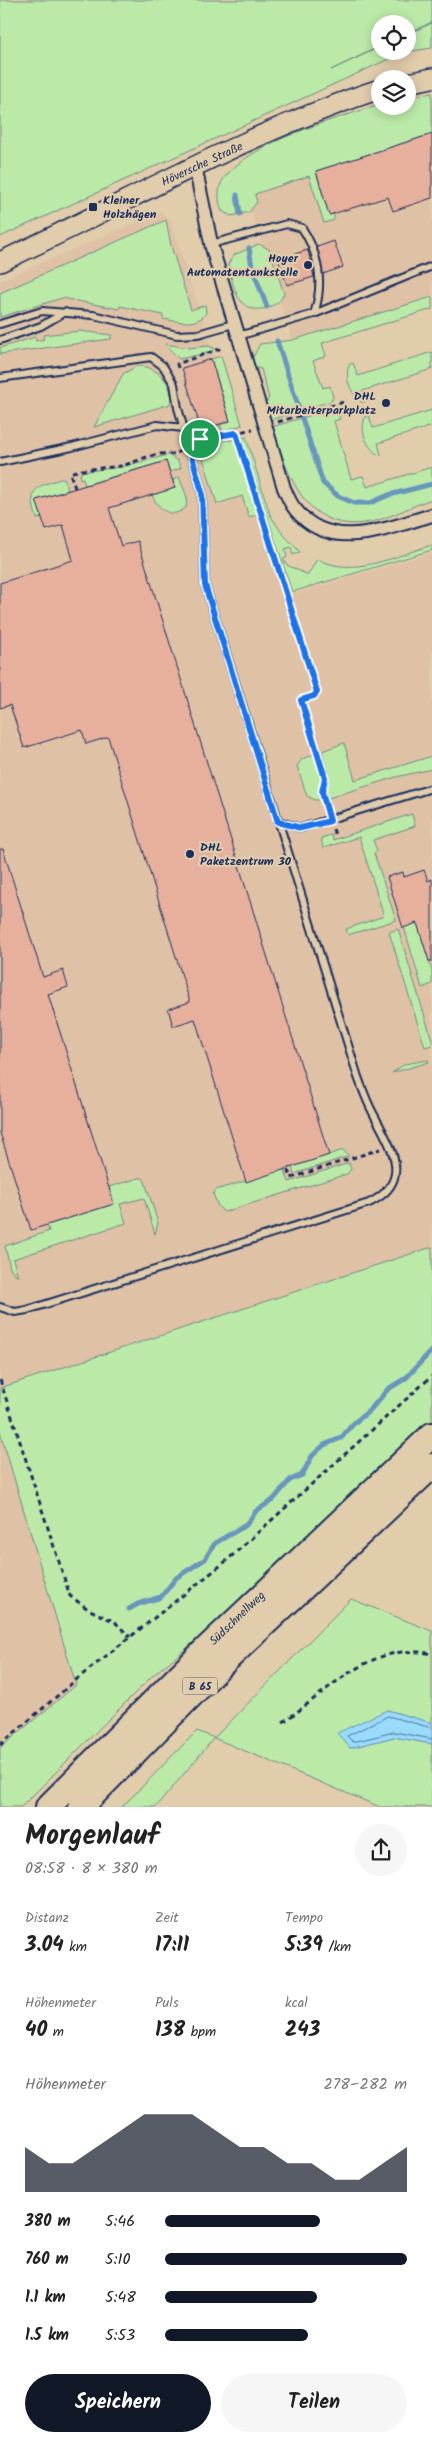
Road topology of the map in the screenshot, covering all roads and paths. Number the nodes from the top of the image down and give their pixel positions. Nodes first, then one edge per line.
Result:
1 (432, 78) edge
2 (416, 81) edge
3 (371, 92) edge
4 (195, 166) junction
5 (211, 244) junction
6 (0, 262) edge
7 (432, 266) edge
8 (66, 312) junction
9 (314, 314) junction
10 (0, 324) edge
11 (233, 324) junction
12 (236, 337) junction
13 (0, 340) edge
14 (222, 348) dead end
15 (180, 373) dead end
16 (0, 378) edge
17 (347, 401) dead end
18 (288, 419) dead end
19 (195, 420) dead end
20 (183, 428) junction
21 (243, 431) dead end
22 (236, 433) junction
23 (200, 439) junction
24 (189, 446) junction
25 (0, 462) edge
26 (75, 488) dead end
27 (432, 515) edge
28 (432, 788) edge
29 (330, 821) junction
30 (278, 822) junction
31 (336, 837) dead end
32 (390, 1146) junction
33 (288, 1170) dead end
34 (0, 1307) edge
35 (432, 1376) edge
36 (0, 1380) edge
37 (432, 1435) edge
38 (432, 1466) edge
39 (130, 1637) junction
40 (432, 1654) edge
41 (283, 1722) dead end
42 (0, 1744) edge
43 (48, 1807) edge
44 (80, 1807) edge

1 - 2 street
3 - 4 street, Höversche Straße
4 - 5 street
4 - 6 street, Höversche Straße
5 - 9 lane
5 - 11 street
7 - 9 lane
8 - 10 lane
8 - 11 lane
8 - 13 lane
9 - 12 lane
11 - 12 street
12 - 27 street
14 - 15 path
16 - 20 lane
17 - 18 path
19 - 23 path
20 - 24 lane
20 - 25 lane
21 - 22 path
22 - 23 path
22 - 29 path
23 - 24 path
24 - 26 path
24 - 30 lane
28 - 29 lane
29 - 30 lane
29 - 31 path
30 - 32 lane
32 - 33 path
32 - 34 lane
35 - 39 path
36 - 39 path
37 - 43 highway, Südschnellweg / B 65
38 - 44 highway, Südschnellweg / B 65
39 - 42 path
40 - 41 path

